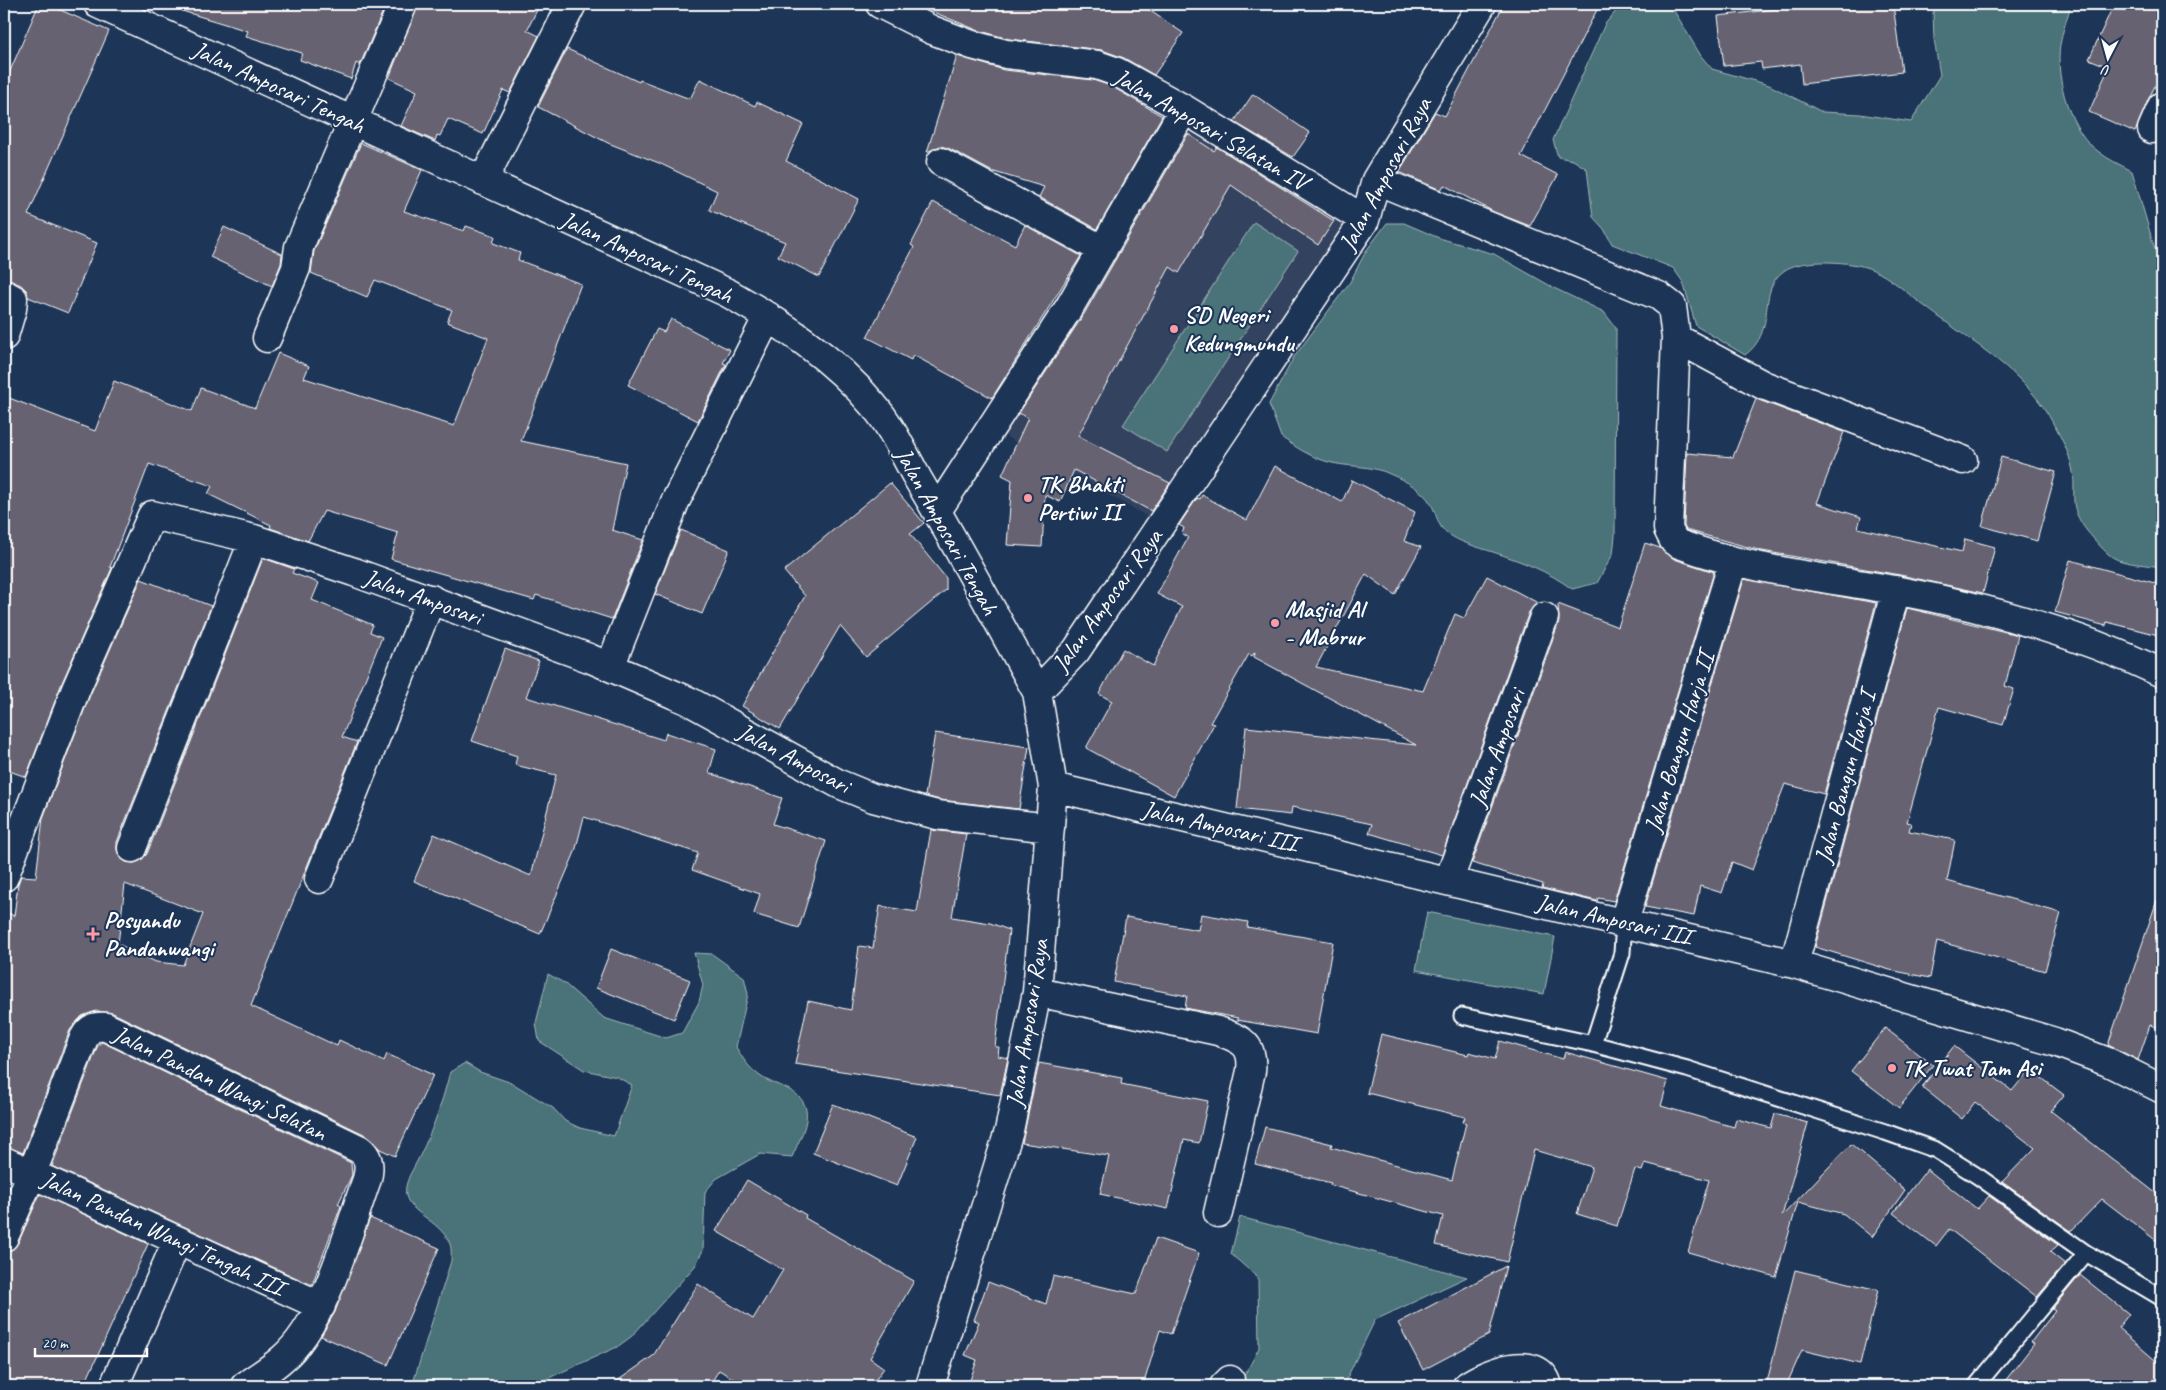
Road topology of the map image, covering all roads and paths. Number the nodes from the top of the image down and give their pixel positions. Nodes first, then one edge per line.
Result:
1 (98, 4) edge
2 (403, 4) edge
3 (572, 4) edge
4 (880, 4) edge
5 (1482, 4) edge
6 (1184, 109) junction
7 (354, 121) junction
8 (941, 162) dead end
9 (1376, 180) junction
10 (483, 181) junction
11 (1365, 220) junction
12 (1103, 250) junction
13 (4, 294) edge
14 (768, 316) junction
15 (4, 336) edge
16 (267, 338) dead end
17 (1676, 338) junction
18 (1963, 460) dead end
19 (937, 511) junction
20 (254, 539) junction
21 (1733, 562) junction
22 (1896, 590) junction
23 (431, 599) junction
24 (1544, 617) dead end
25 (610, 667) junction
26 (2162, 673) edge
27 (1037, 692) junction
28 (1054, 787) junction
29 (1050, 828) junction
30 (132, 848) dead end
31 (4, 876) edge
32 (319, 879) dead end
33 (1449, 880) junction
34 (1624, 922) junction
35 (1794, 964) junction
36 (1037, 992) junction
37 (1462, 1016) dead end
38 (1593, 1044) junction
39 (2162, 1090) edge
40 (4, 1161) edge
41 (32, 1173) junction
42 (1218, 1213) dead end
43 (4, 1237) edge
44 (177, 1241) junction
45 (2086, 1253) junction
46 (2162, 1298) edge
47 (321, 1306) junction
48 (1547, 1383) edge
49 (114, 1386) edge
50 (244, 1386) edge
51 (930, 1386) edge
52 (1467, 1386) edge
53 (1976, 1386) edge

1 - 7 street, Jalan Amposari Tengah
2 - 7 street
3 - 10 street
4 - 6 street, Jalan Amposari Selatan IV
5 - 9 street, Jalan Amposari Raya
6 - 11 street, Jalan Amposari Selatan IV
6 - 12 street
7 - 10 street, Jalan Amposari Tengah
7 - 16 street
8 - 12 street
9 - 11 street, Jalan Amposari Raya
9 - 17 street
10 - 14 street, Jalan Amposari Tengah
11 - 27 street, Jalan Amposari Raya
12 - 19 street
13 - 15 street
14 - 19 street, Jalan Amposari Tengah
14 - 25 street
17 - 18 street
17 - 21 street
19 - 27 street, Jalan Amposari Tengah
20 - 23 street, Jalan Amposari
20 - 30 street
20 - 31 street, Jalan Amposari
21 - 22 street
21 - 34 street, Jalan Bangun Harja II
22 - 26 street
22 - 35 street, Jalan Bangun Harja I
23 - 25 street, Jalan Amposari
23 - 32 street
24 - 33 street, Jalan Amposari
25 - 29 street, Jalan Amposari
27 - 28 street, Jalan Amposari Raya
28 - 29 street, Jalan Amposari Raya
28 - 33 street, Jalan Amposari III
29 - 36 street, Jalan Amposari Raya
33 - 34 street, Jalan Amposari III
34 - 35 street, Jalan Amposari III
34 - 38 lane
35 - 39 street, Jalan Amposari III
36 - 42 street
36 - 51 street, Jalan Amposari Raya
37 - 38 lane
38 - 45 lane
40 - 41 street, Jalan Pandan Wangi Tengah III
41 - 43 street
41 - 44 street, Jalan Pandan Wangi Tengah III
41 - 47 street, Jalan Pandan Wangi Selatan
44 - 47 street, Jalan Pandan Wangi Tengah III
44 - 49 street
45 - 46 lane
45 - 53 lane
47 - 50 street
48 - 52 street

